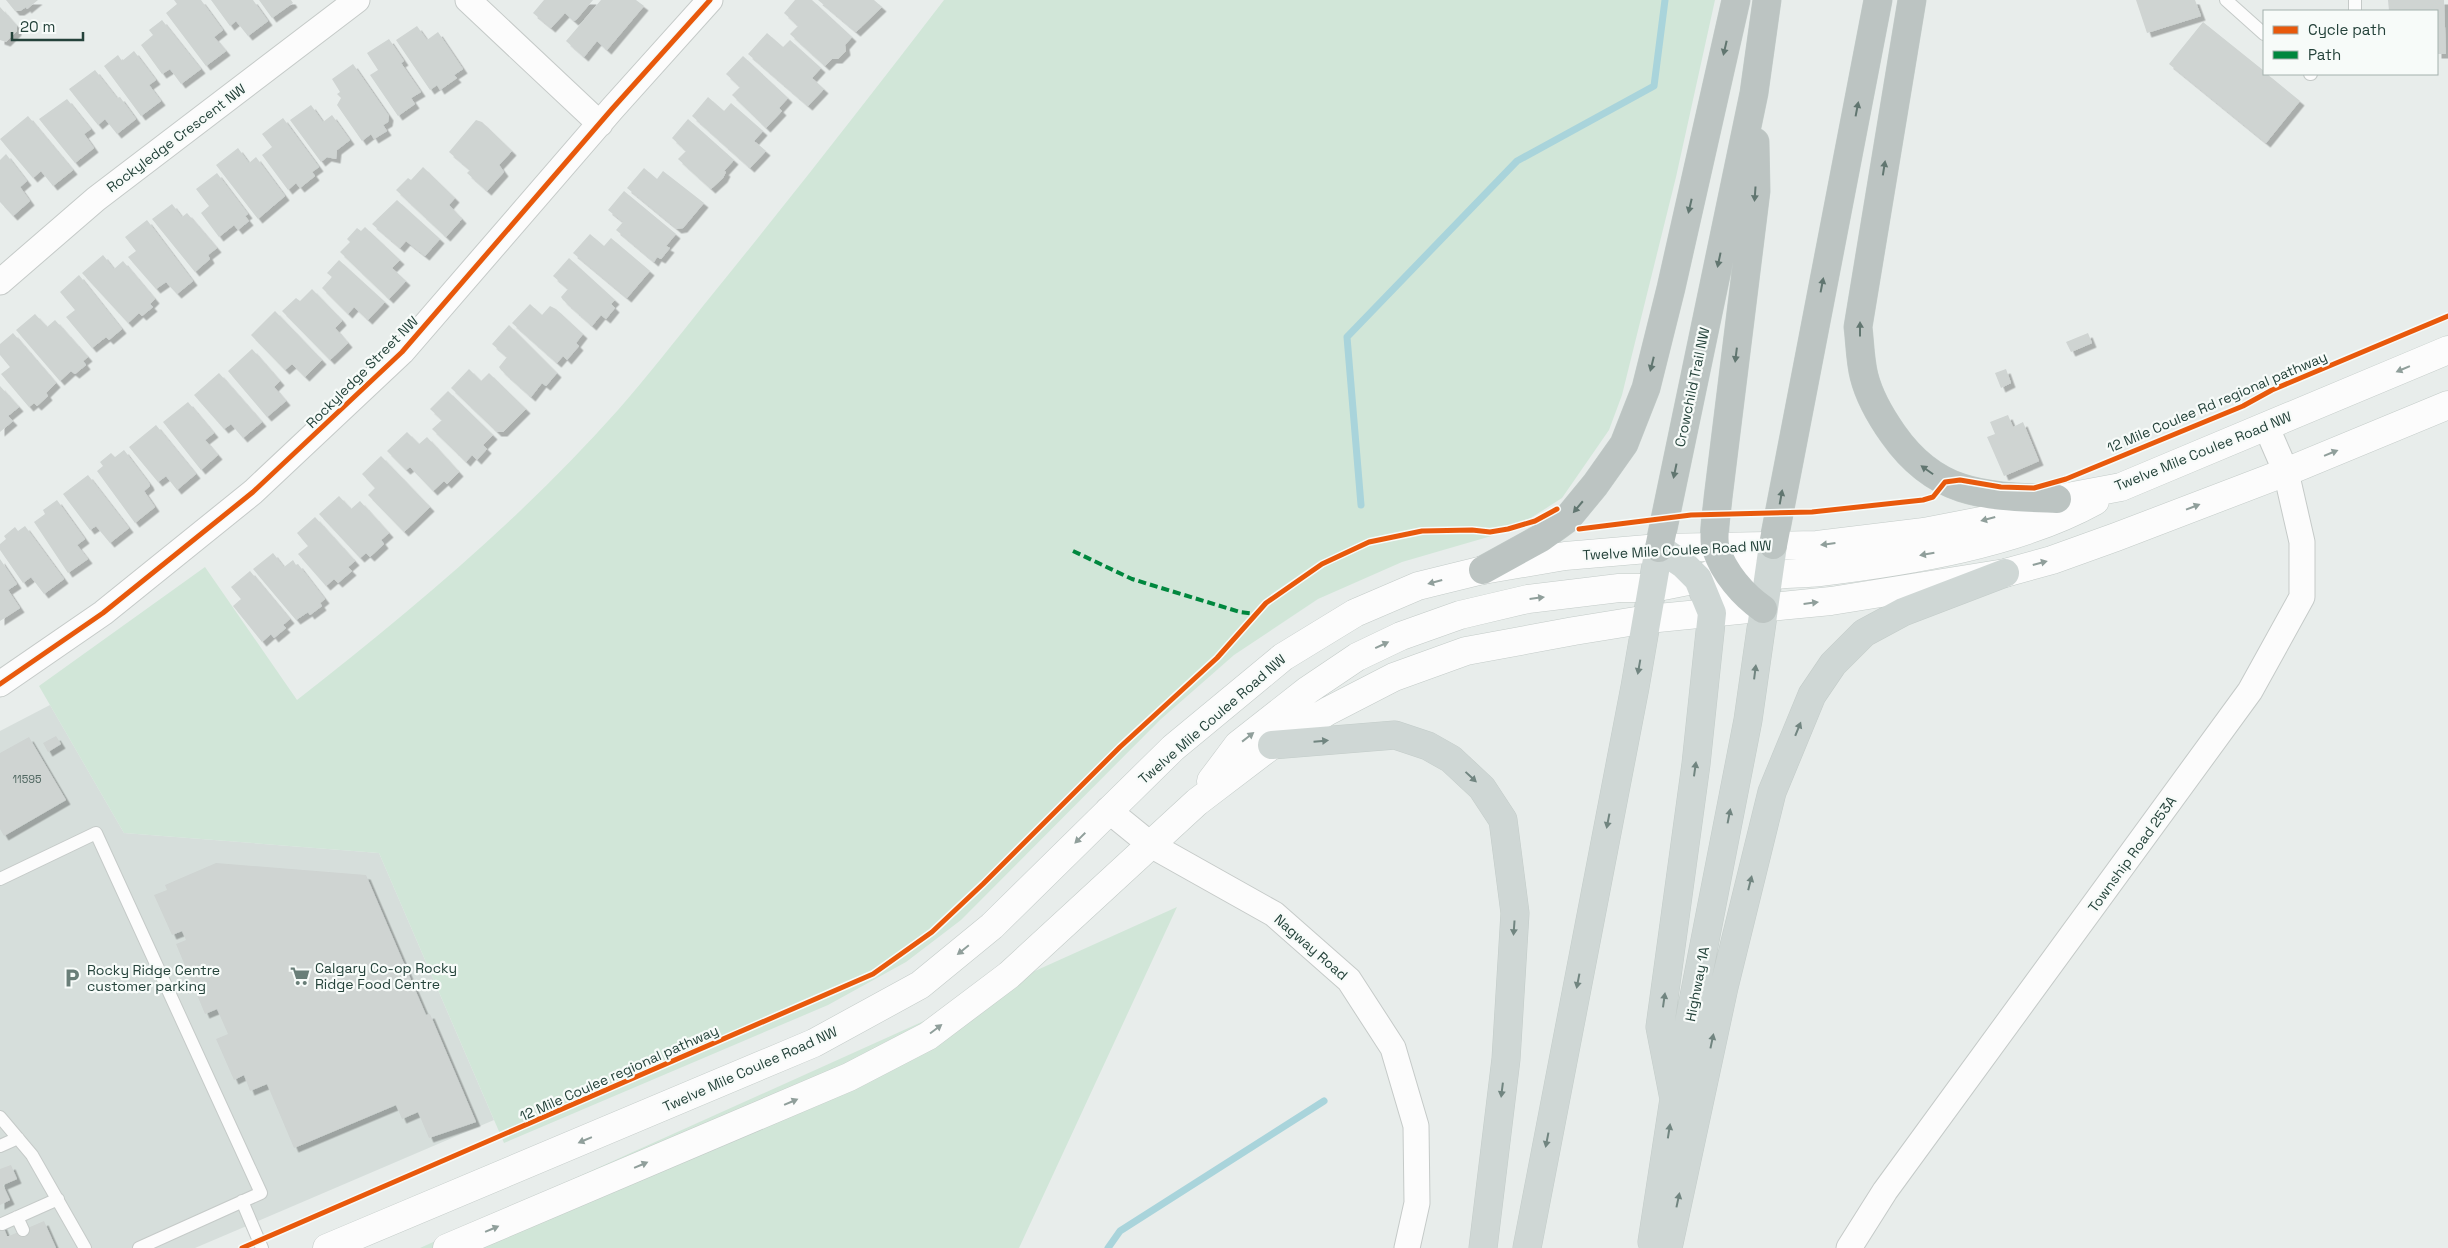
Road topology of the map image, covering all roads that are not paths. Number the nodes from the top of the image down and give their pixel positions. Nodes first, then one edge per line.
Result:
1 (357, 0) edge
2 (468, 0) edge
3 (710, 0) edge
4 (1736, 0) edge
5 (1767, 0) edge
6 (1878, 0) edge
7 (1912, 0) edge
8 (2226, 0) edge
9 (2263, 33) edge
10 (1754, 93) junction
11 (600, 124) junction
12 (0, 282) edge
13 (2448, 350) edge
14 (2448, 405) edge
15 (2266, 426) junction
16 (2286, 472) junction
17 (2121, 487) junction
18 (2057, 499) junction
19 (1773, 544) junction
20 (1659, 548) junction
21 (1726, 567) junction
22 (1483, 570) junction
23 (2004, 573) junction
24 (1767, 576) junction
25 (1653, 588) junction
26 (1705, 596) junction
27 (1763, 609) junction
28 (1648, 619) junction
29 (0, 684) edge
30 (1272, 746) junction
31 (1196, 802) junction
32 (1108, 810) junction
33 (1151, 845) junction
34 (0, 878) edge
35 (1674, 1099) junction
36 (0, 1117) edge
37 (18, 1138) junction
38 (0, 1146) edge
39 (58, 1199) junction
40 (242, 1201) junction
41 (17, 1217) junction
42 (2, 1224) dead end
43 (23, 1230) dead end
44 (85, 1248) edge
45 (139, 1248) edge
46 (262, 1248) edge
47 (327, 1248) edge
48 (447, 1248) edge
49 (1407, 1248) edge
50 (1483, 1248) edge
51 (1527, 1248) edge
52 (1651, 1248) edge
53 (1668, 1248) edge
54 (1849, 1248) edge

1 - 12 street, Rockyledge Crescent NW
2 - 11 street
3 - 11 street, Rockyledge Street NW
4 -> 22 highway
5 - 10 highway, Crowchild Trail NW
19 -> 6 highway
18 -> 7 highway
8 - 9 lane
10 -> 20 highway, Crowchild Trail NW
10 -> 21 highway
11 - 29 street, Rockyledge Street NW
13 -> 15 main road, Twelve Mile Coulee Road NW
16 -> 14 main road
15 - 16 street, Township Road 253A
15 - 17 main road, Twelve Mile Coulee Road NW
23 -> 16 main road
16 - 54 street, Township Road 253A
17 - 18 main road, Twelve Mile Coulee Road NW
17 -> 24 main road
18 -> 19 main road, Twelve Mile Coulee Road NW
19 - 21 main road, Twelve Mile Coulee Road NW
19 - 24 main road
20 - 21 main road, Twelve Mile Coulee Road NW
20 - 22 main road, Twelve Mile Coulee Road NW
20 - 25 main road, Crowchild Trail NW
20 - 26 main road
21 - 24 main road
21 - 26 main road
21 - 27 highway
22 -> 32 main road, Twelve Mile Coulee Road NW
27 -> 23 main road
53 -> 23 main road
24 - 27 main road
25 - 26 main road
25 - 28 main road, Crowchild Trail NW
31 -> 25 main road
26 - 27 main road
26 - 28 main road
35 -> 26 main road
35 -> 27 main road, Highway 1A
28 - 30 main road
28 -> 51 main road, Crowchild Trail NW
30 - 31 main road
30 -> 50 main road
31 - 33 main road
32 - 33 street, Nagway Road
32 -> 47 main road, Twelve Mile Coulee Road NW
48 -> 33 main road
33 - 49 street, Nagway Road
34 - 40 lane
52 -> 35 main road, Highway 1A
36 - 37 lane
37 - 38 lane
37 - 39 lane
39 - 41 lane
39 - 44 lane
40 - 45 lane
40 - 46 lane
41 - 42 lane
41 - 43 lane

